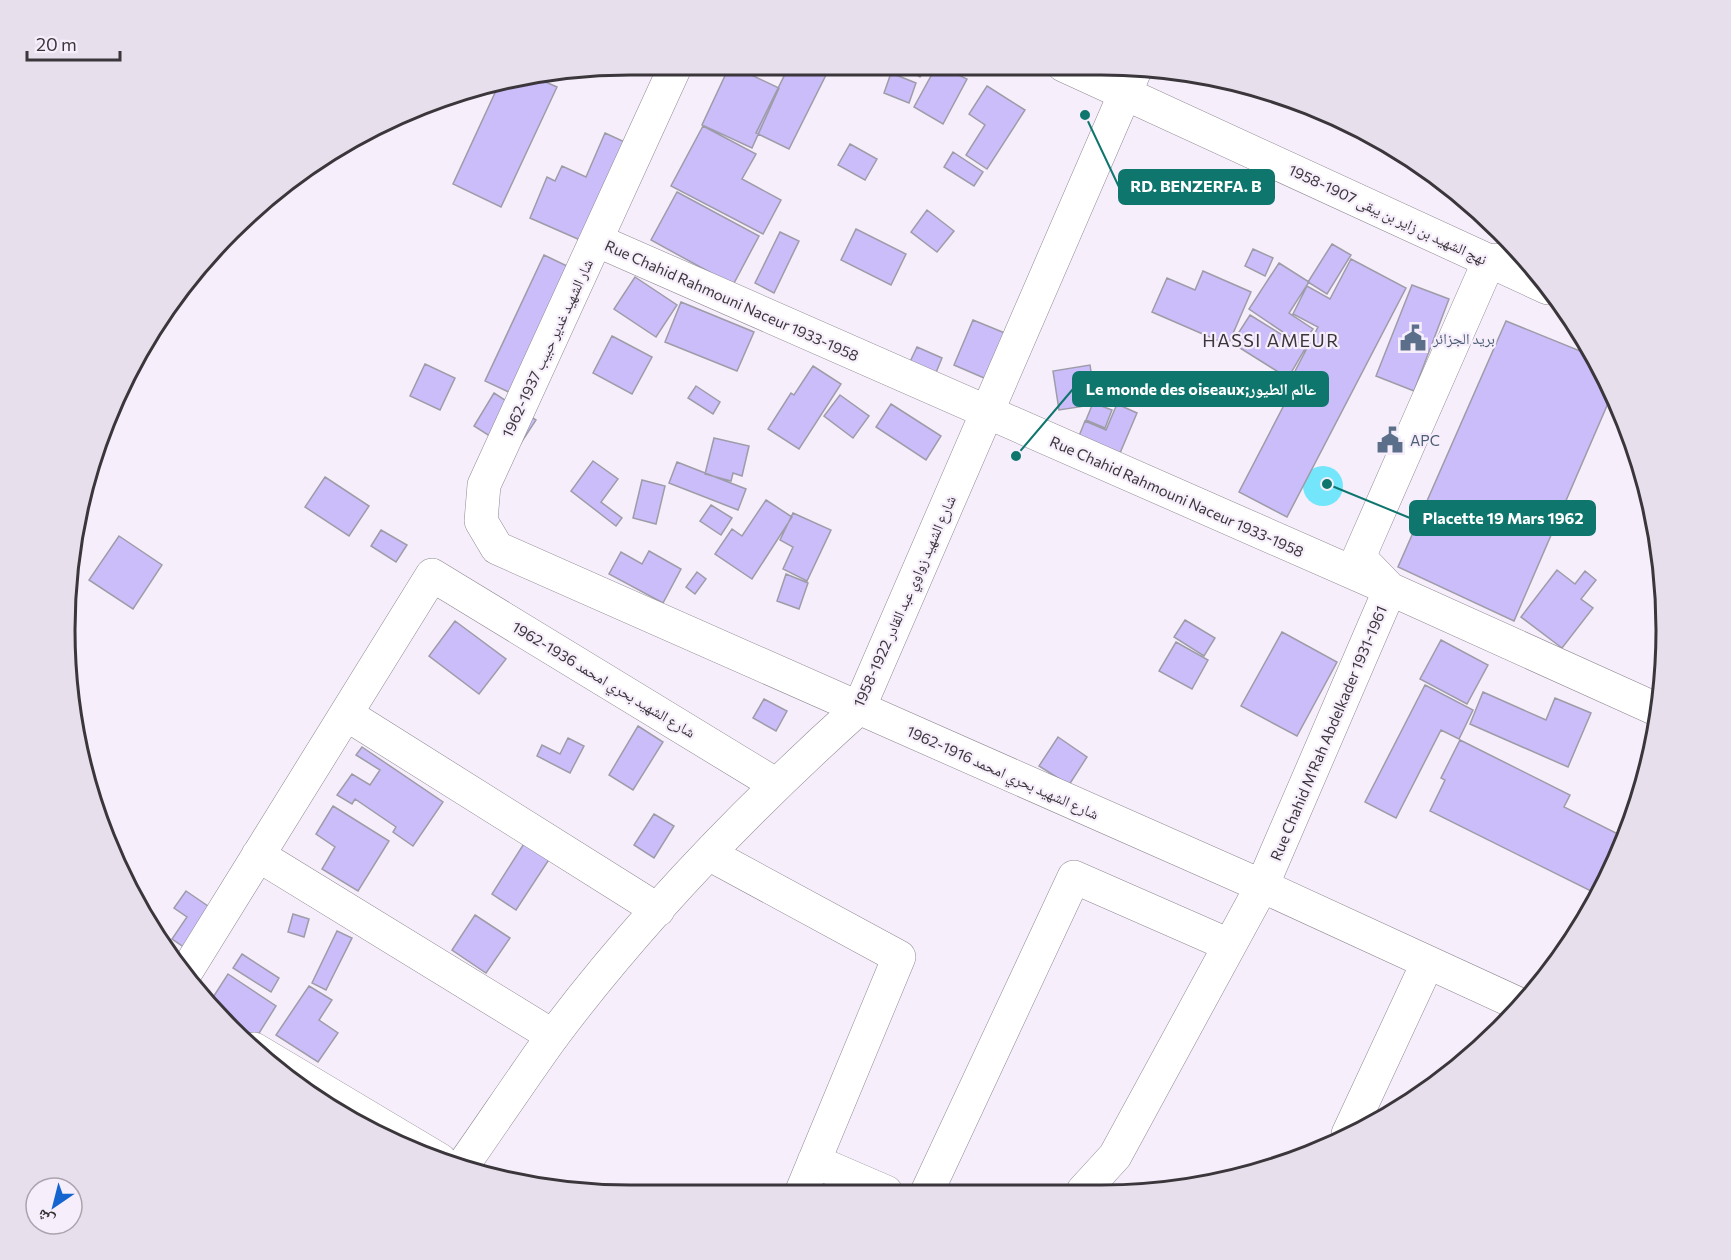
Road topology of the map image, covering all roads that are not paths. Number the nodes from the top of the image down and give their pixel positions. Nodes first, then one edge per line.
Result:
1 (671, 75) edge
2 (1111, 75) edge
3 (1131, 80) edge
4 (596, 240) junction
5 (1513, 259) edge
6 (1490, 261) junction
7 (1531, 280) edge
8 (987, 413) junction
9 (489, 535) joint
10 (1390, 589) junction
11 (1650, 707) edge
12 (859, 708) junction
13 (346, 714) junction
14 (775, 784) junction
15 (709, 854) junction
16 (258, 855) junction
17 (1262, 886) junction
18 (658, 910) junction
19 (1229, 945) junction
20 (1427, 964) junction
21 (189, 967) edge
22 (1513, 1001) edge
23 (553, 1036) junction
24 (308, 1081) edge
25 (1352, 1125) edge
26 (391, 1131) edge
27 (466, 1160) edge
28 (814, 1161) junction
29 (804, 1185) edge
30 (870, 1185) edge
31 (930, 1185) edge
32 (1088, 1185) edge

1 - 4 street, شار الشهيد غدير حبيب 1937-1962
2 - 3 street, نهج الشهيد بن زاير بن يبقى 1907-1958
3 - 6 street, نهج الشهيد بن زاير بن يبقى 1907-1958
3 - 8 street, شارع الشهيد زواوي عبد القادر 1922-1958
4 - 8 street, Rue Chahid Rahmouni Naceur 1933-1958
4 - 9 street, شار الشهيد غدير حبيب 1937-1962
5 - 6 street
6 - 7 street, نهج الشهيد بن زاير بن يبقى 1907-1958
6 - 10 street, Rue Chahid M'Rah Abdelkader 1931-1961
8 - 10 street, Rue Chahid Rahmouni Naceur 1933-1958
8 - 12 street, شارع الشهيد زواوي عبد القادر 1922-1958
9 - 12 street, شارع الشهيد بحري امحمد 1916-1962
10 - 11 street, Rue Chahid Rahmouni Naceur 1933-1958
10 - 17 street, Rue Chahid M'Rah Abdelkader 1931-1961
12 - 14 street, شارع الشهيد زواوي عبد القادر 1922-1958
12 - 17 street, شارع الشهيد بحري امحمد 1916-1962
13 - 14 street, شارع الشهيد بحري امحمد 1936-1962
13 - 16 street
13 - 18 street
14 - 15 street, شارع الشهيد زواوي عبد القادر 1922-1958
15 - 18 street, شارع الشهيد زواوي عبد القادر 1922-1958
15 - 28 street
16 - 21 street
16 - 23 street
17 - 19 street, Rue Chahid M'Rah Abdelkader 1931-1961
17 - 20 street, شارع الشهيد بحري امحمد 1916-1962
18 - 23 street, شارع الشهيد زواوي عبد القادر 1922-1958
19 - 31 street
19 - 32 street, Rue Chahid M'Rah Abdelkader 1931-1961
20 - 22 street, شارع الشهيد بحري امحمد 1916-1962
20 - 25 street
23 - 27 street, شارع الشهيد زواوي عبد القادر 1922-1958
24 - 26 street
28 - 29 street
28 - 30 street

